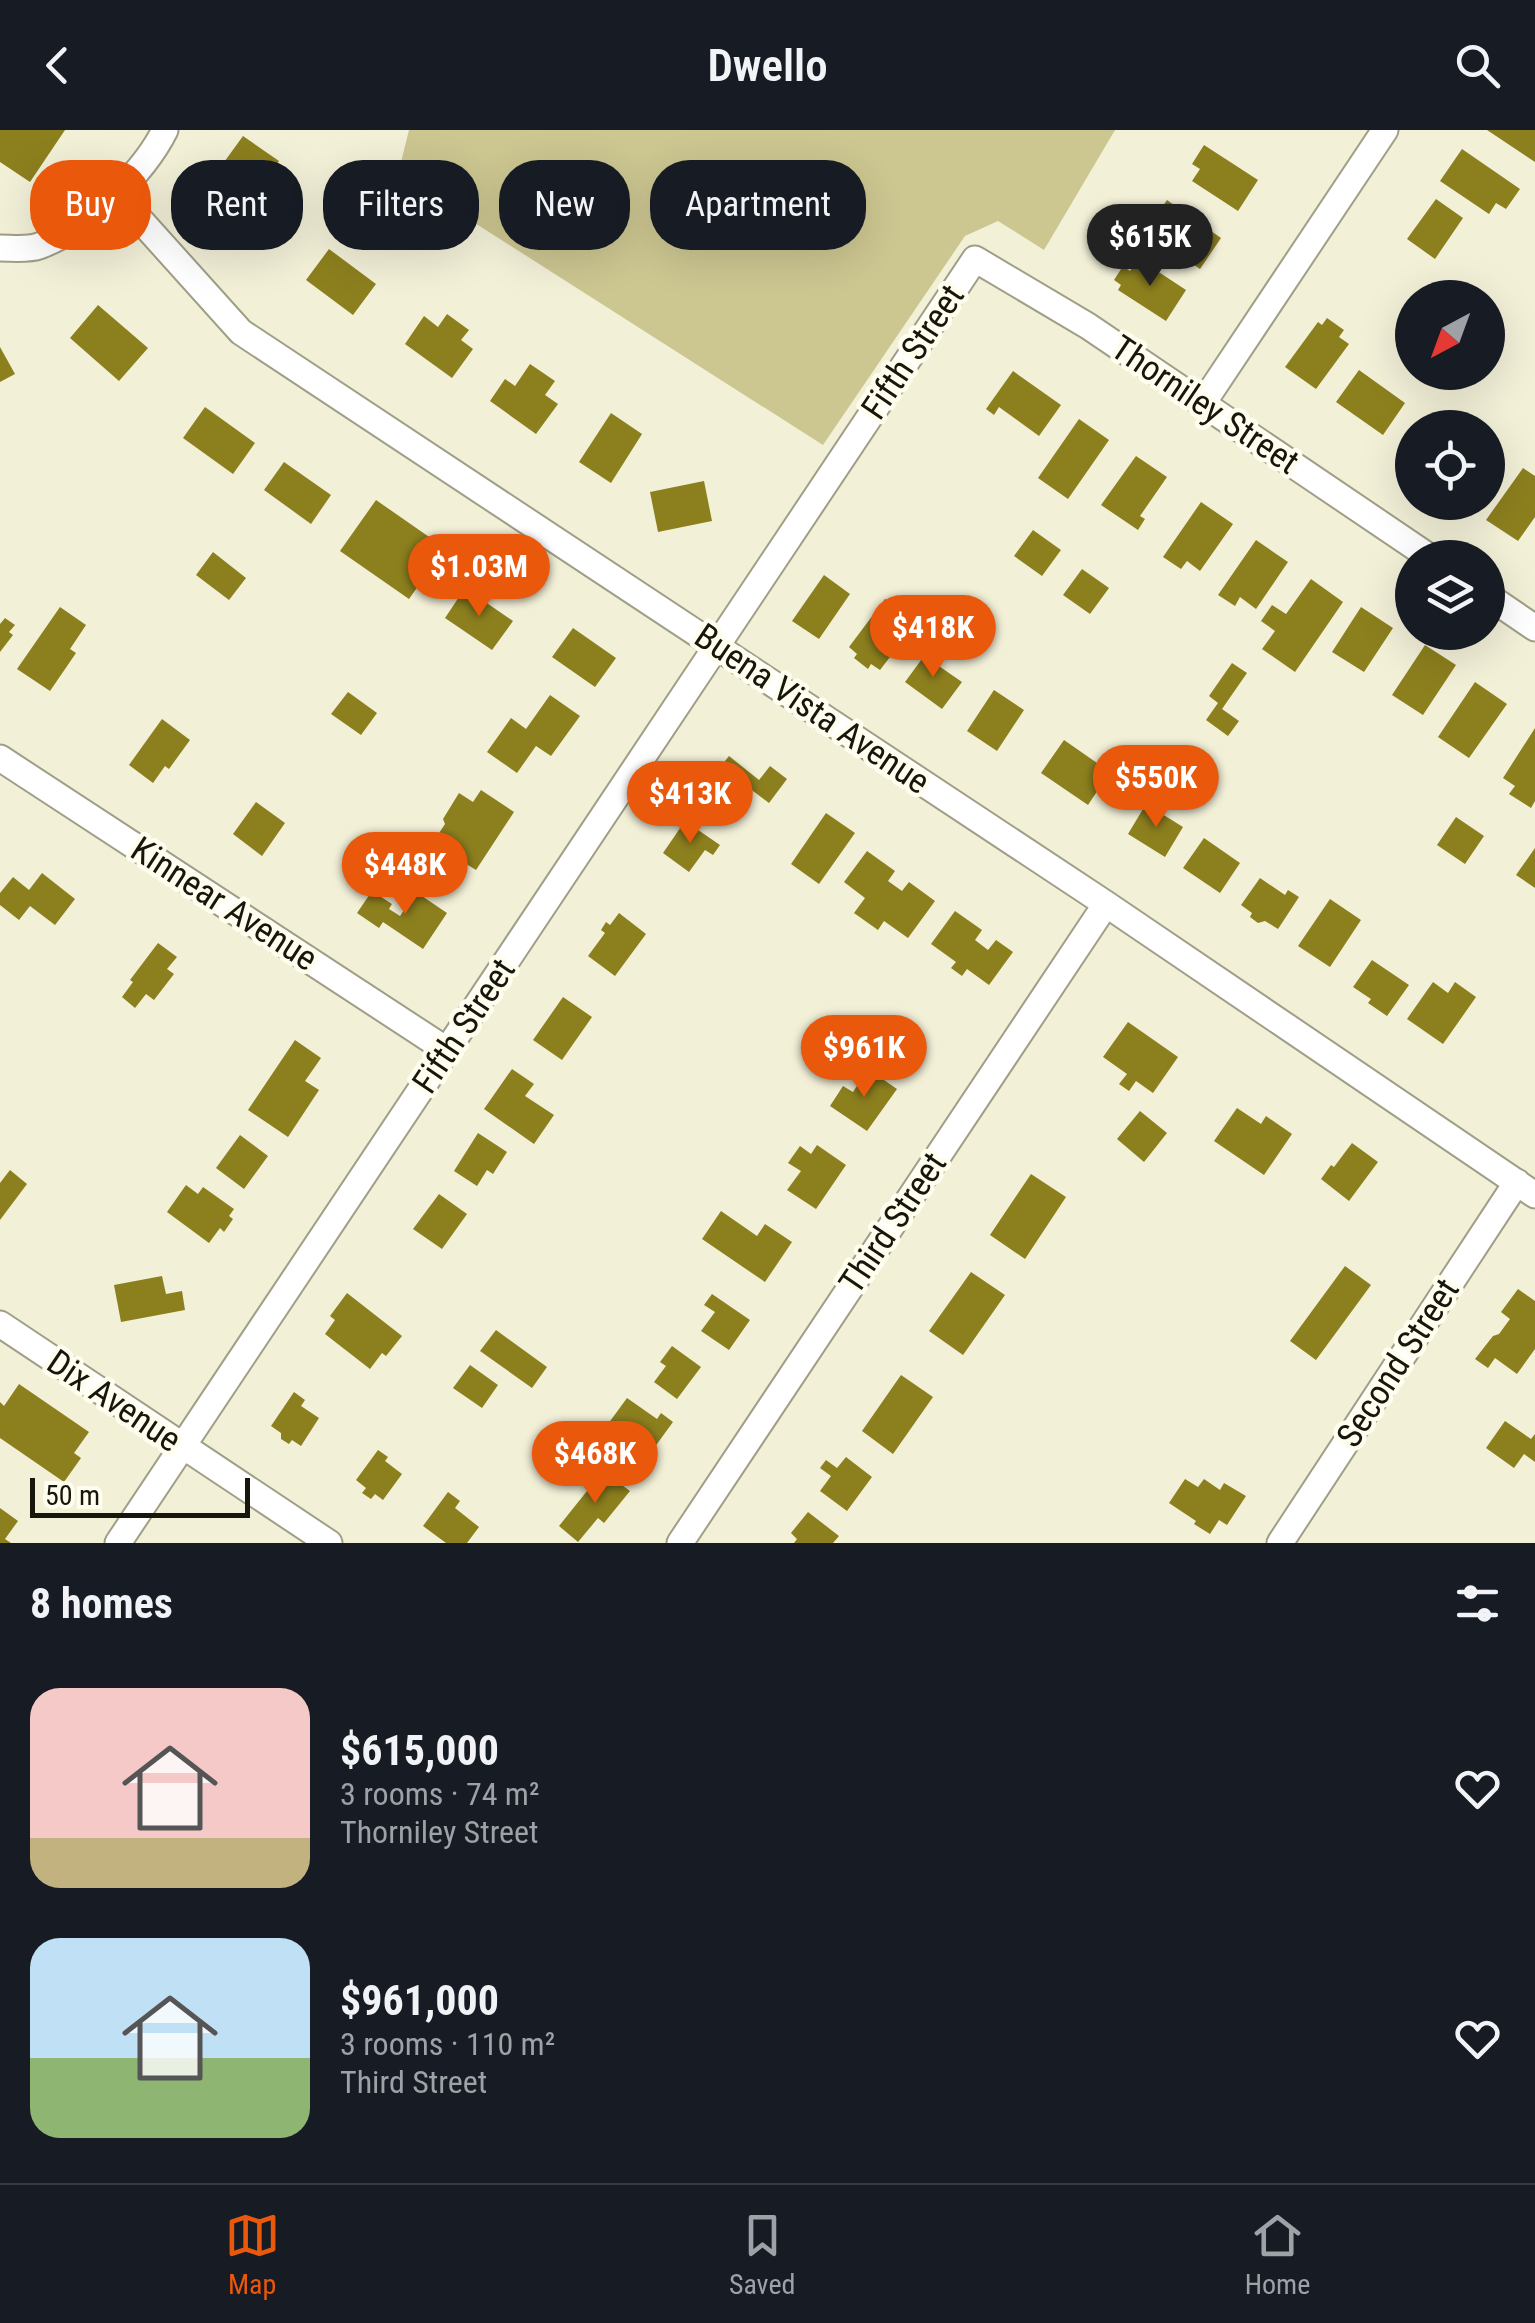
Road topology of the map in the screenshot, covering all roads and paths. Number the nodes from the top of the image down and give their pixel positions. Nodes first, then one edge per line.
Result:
1 (165, 130) edge
2 (1385, 130) edge
3 (144, 160) edge
4 (151, 232) edge
5 (30, 247) edge
6 (0, 248) edge
7 (975, 259) joint
8 (1203, 403) junction
9 (1405, 540) edge
10 (1505, 608) edge
11 (1535, 628) edge
12 (717, 645) junction
13 (0, 758) edge
14 (1106, 904) junction
15 (448, 1051) junction
16 (1526, 1188) edge
17 (0, 1324) edge
18 (182, 1446) junction
19 (118, 1543) edge
20 (329, 1543) edge
21 (680, 1543) edge
22 (1280, 1543) edge

1 - 3 street
2 - 8 street
4 - 12 street, Buena Vista Avenue
5 - 6 street
7 - 8 street, Thorniley Street
7 - 12 street, Fifth Street
8 - 9 street, Thorniley Street
10 - 11 street
12 - 14 street, Buena Vista Avenue
12 - 15 street, Fifth Street
13 - 15 street, Kinnear Avenue
14 - 16 street, Buena Vista Avenue
14 - 21 street, Third Street
15 - 18 street, Fifth Street
16 - 22 street, Second Street
17 - 18 street, Dix Avenue
18 - 19 street, Fifth Street
18 - 20 street, Dix Avenue

